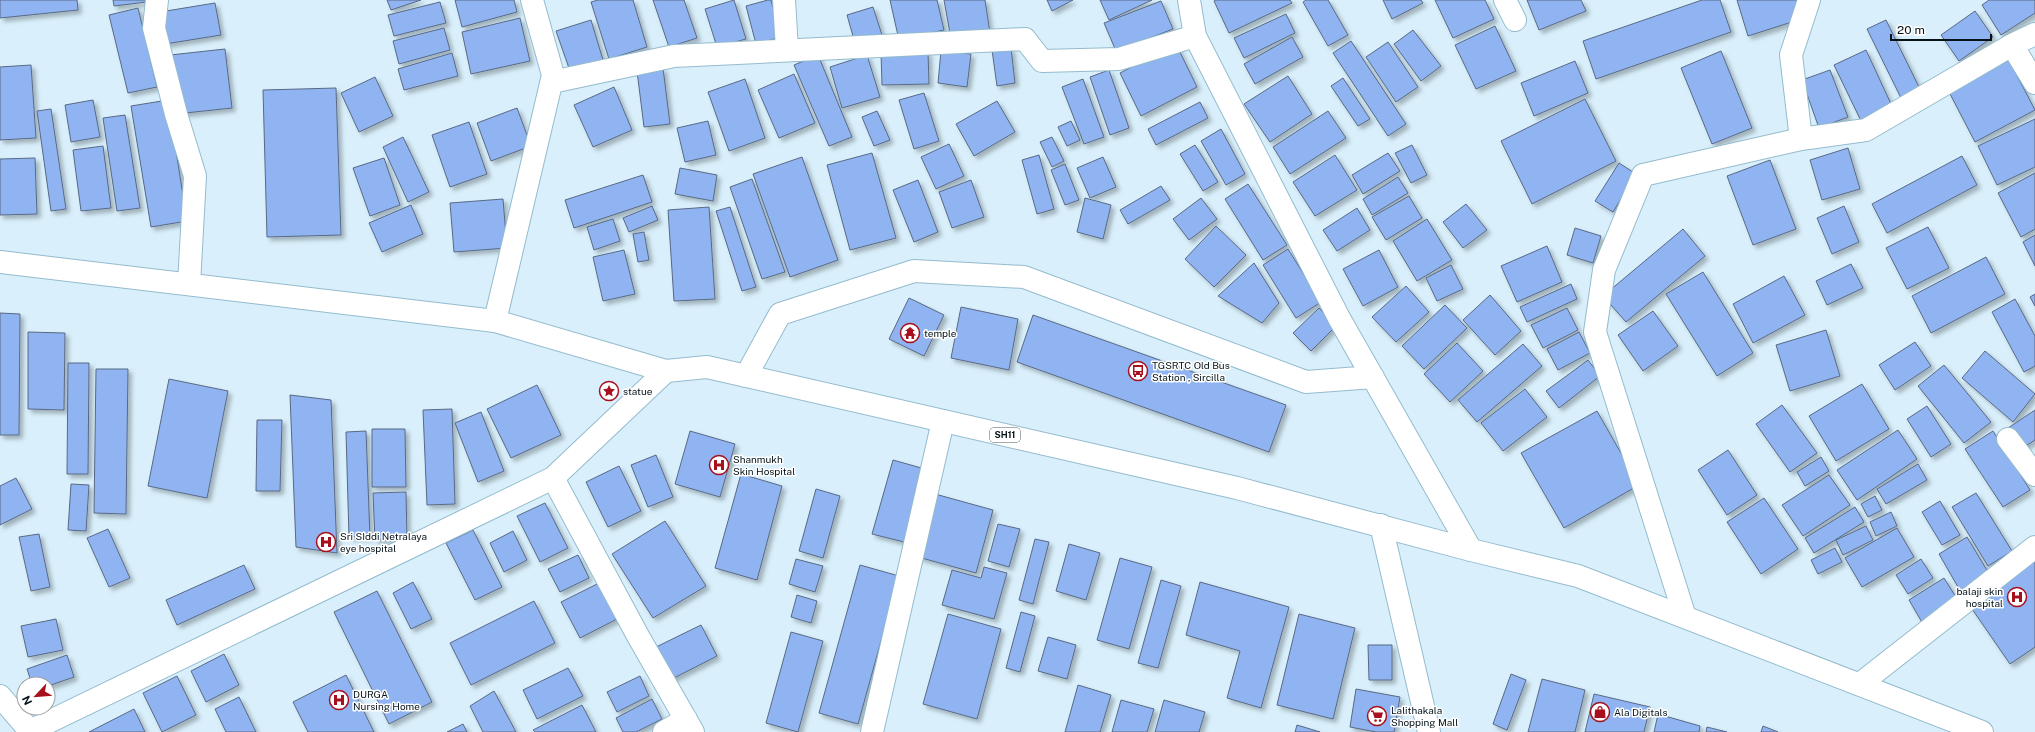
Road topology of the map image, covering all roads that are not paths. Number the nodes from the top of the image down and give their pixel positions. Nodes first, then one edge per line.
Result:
1 (157, 0) edge
2 (532, 0) edge
3 (784, 0) edge
4 (1189, 0) edge
5 (1505, 0) edge
6 (1809, 0) edge
7 (1515, 20) dead end
8 (2035, 34) edge
9 (1195, 36) junction
10 (2012, 45) junction
11 (787, 49) junction
12 (552, 82) junction
13 (2035, 83) edge
14 (1801, 139) junction
15 (0, 262) edge
16 (189, 284) junction
17 (495, 321) junction
18 (666, 371) junction
19 (746, 376) junction
20 (1373, 377) junction
21 (943, 421) junction
22 (2008, 439) dead end
23 (2035, 475) edge
24 (553, 478) junction
25 (1381, 525) junction
26 (2035, 547) edge
27 (1471, 550) junction
28 (1685, 617) junction
29 (1860, 684) junction
30 (0, 696) edge
31 (689, 726) edge
32 (29, 732) edge
33 (664, 732) edge
34 (872, 732) edge
35 (1428, 732) edge
36 (1982, 732) edge

1 - 16 street
2 - 12 street
3 - 11 street
4 - 9 street
5 - 7 street
6 - 14 street
8 - 10 street
9 - 11 street
9 - 20 street
10 - 13 street
10 - 14 street
11 - 12 street
12 - 17 street
14 - 28 street
15 - 16 street, SH11
16 - 17 street, SH11
17 - 18 street, SH11
18 - 19 street, SH11
18 - 24 street
19 - 20 street
19 - 21 street, SH11
20 - 27 street
21 - 25 street, SH11
21 - 34 street
22 - 23 street
24 - 31 street
24 - 32 street
25 - 27 street, SH11
25 - 35 street
26 - 29 street
27 - 28 street, SH11
28 - 29 street, SH11
29 - 36 street, SH11
30 - 32 street
31 - 33 street

